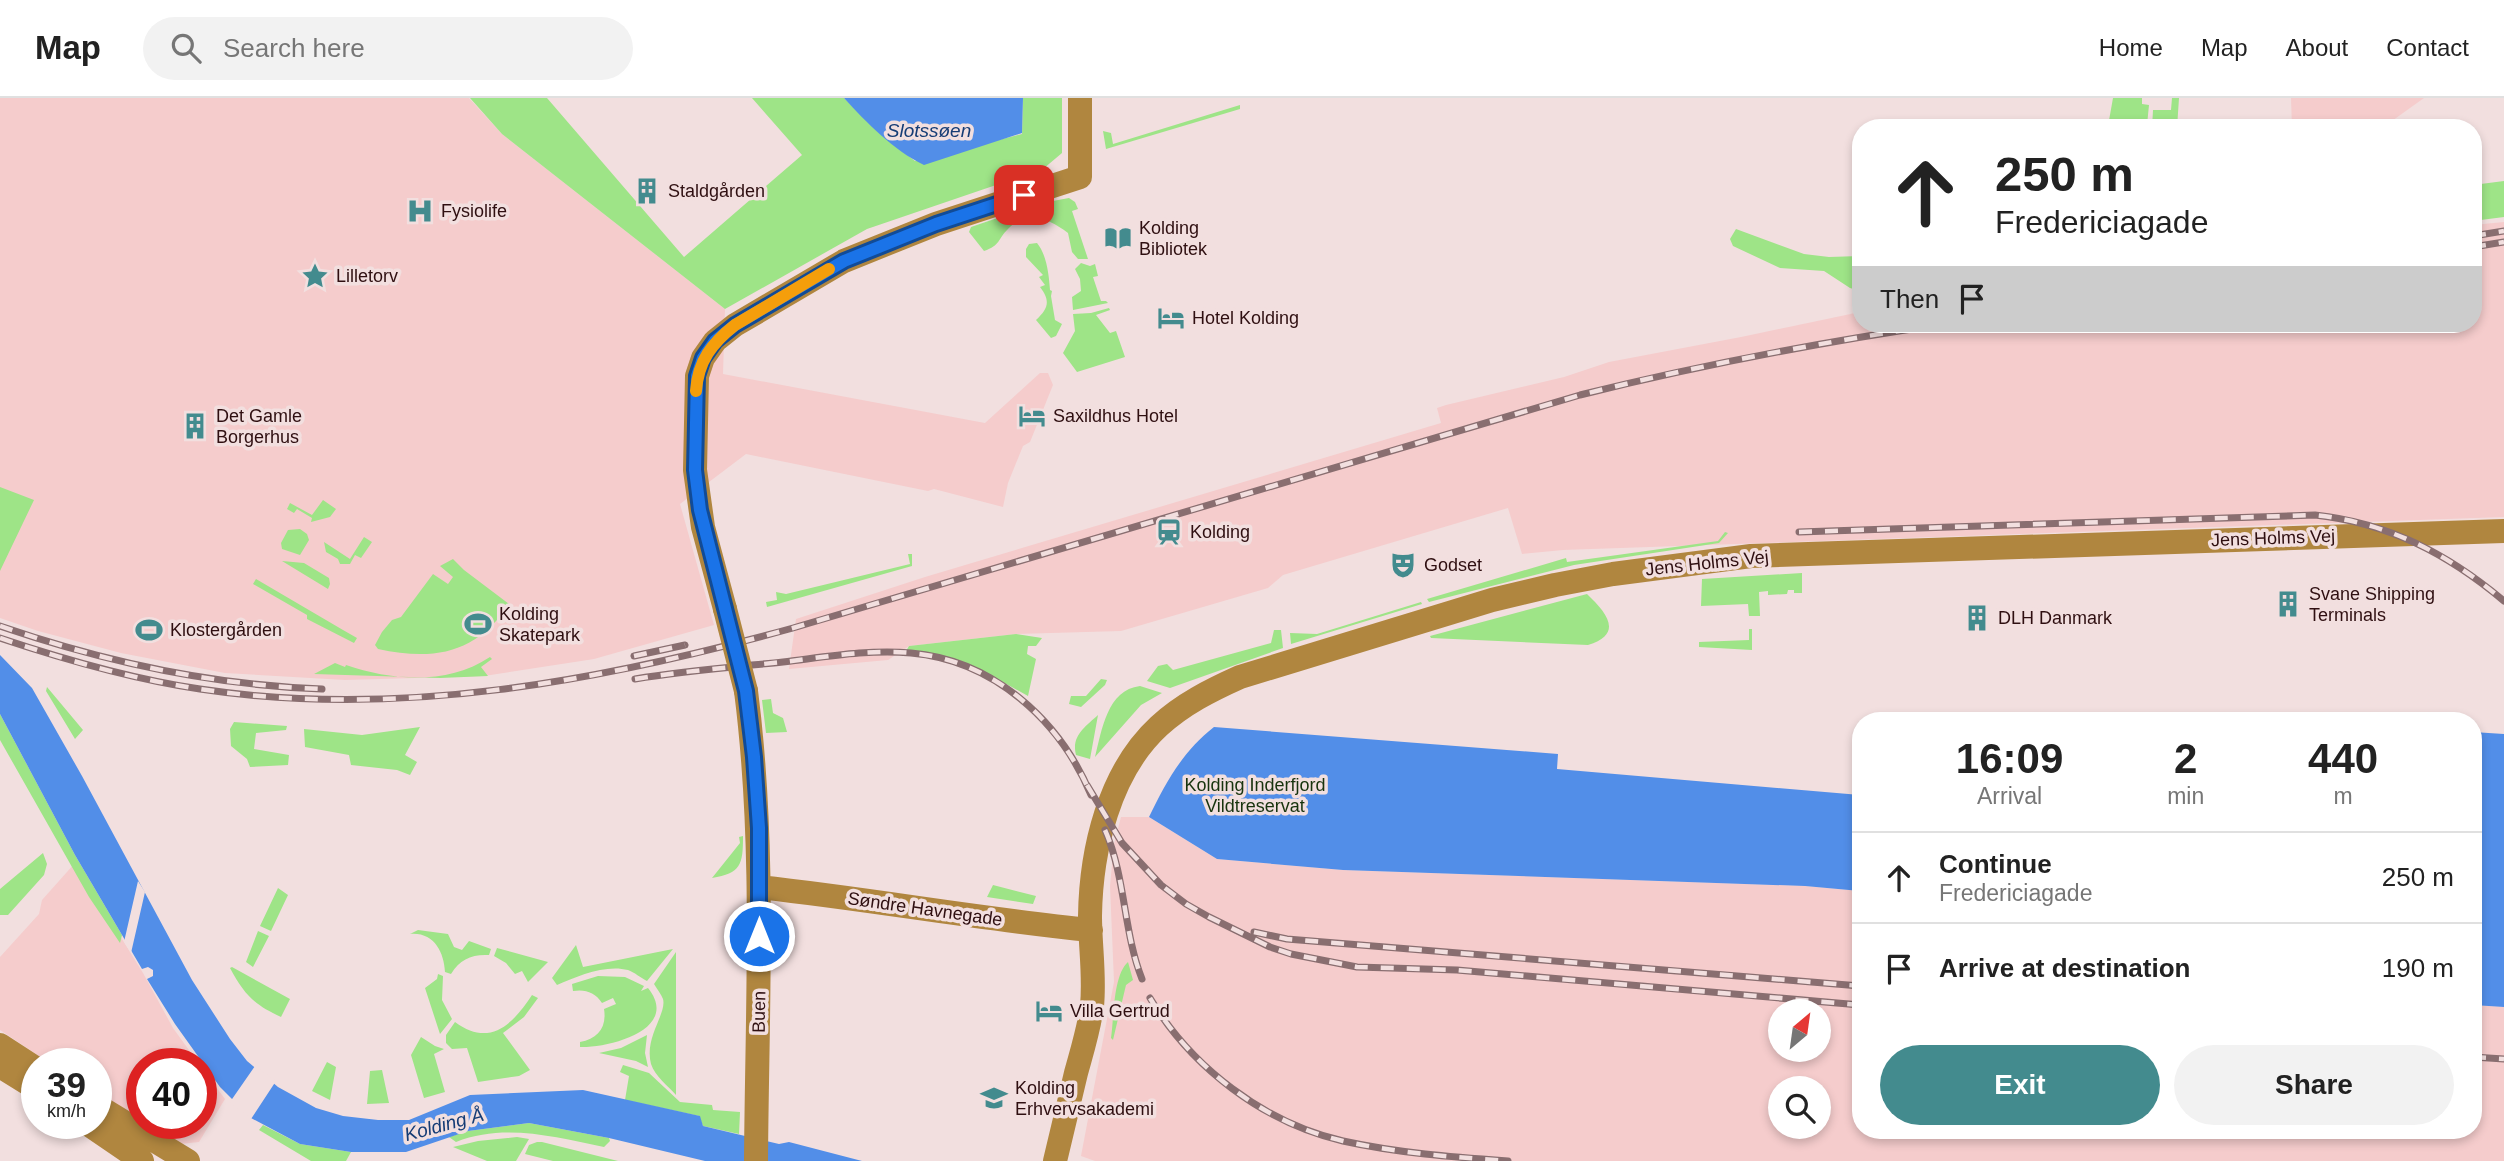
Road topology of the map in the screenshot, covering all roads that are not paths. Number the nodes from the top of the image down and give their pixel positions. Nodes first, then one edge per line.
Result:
1 (1080, 98) edge
2 (2504, 531) edge
3 (759, 887) junction
4 (1091, 930) junction
5 (0, 1045) edge
6 (21, 1059) edge
7 (0, 1066) edge
8 (21, 1079) edge
9 (112, 1115) edge
10 (110, 1139) edge
11 (142, 1161) edge
12 (188, 1161) edge
13 (756, 1161) edge
14 (1055, 1161) edge

1 - 3 main road, Buen, bridge
2 - 4 main road, Jens Holms Vej
3 - 4 main road, Søndre Havnegade
3 - 13 main road, Buen
4 - 14 main road, Jens Holms Vej
5 - 6 main road
7 - 8 main road
9 - 12 main road
10 - 11 main road

